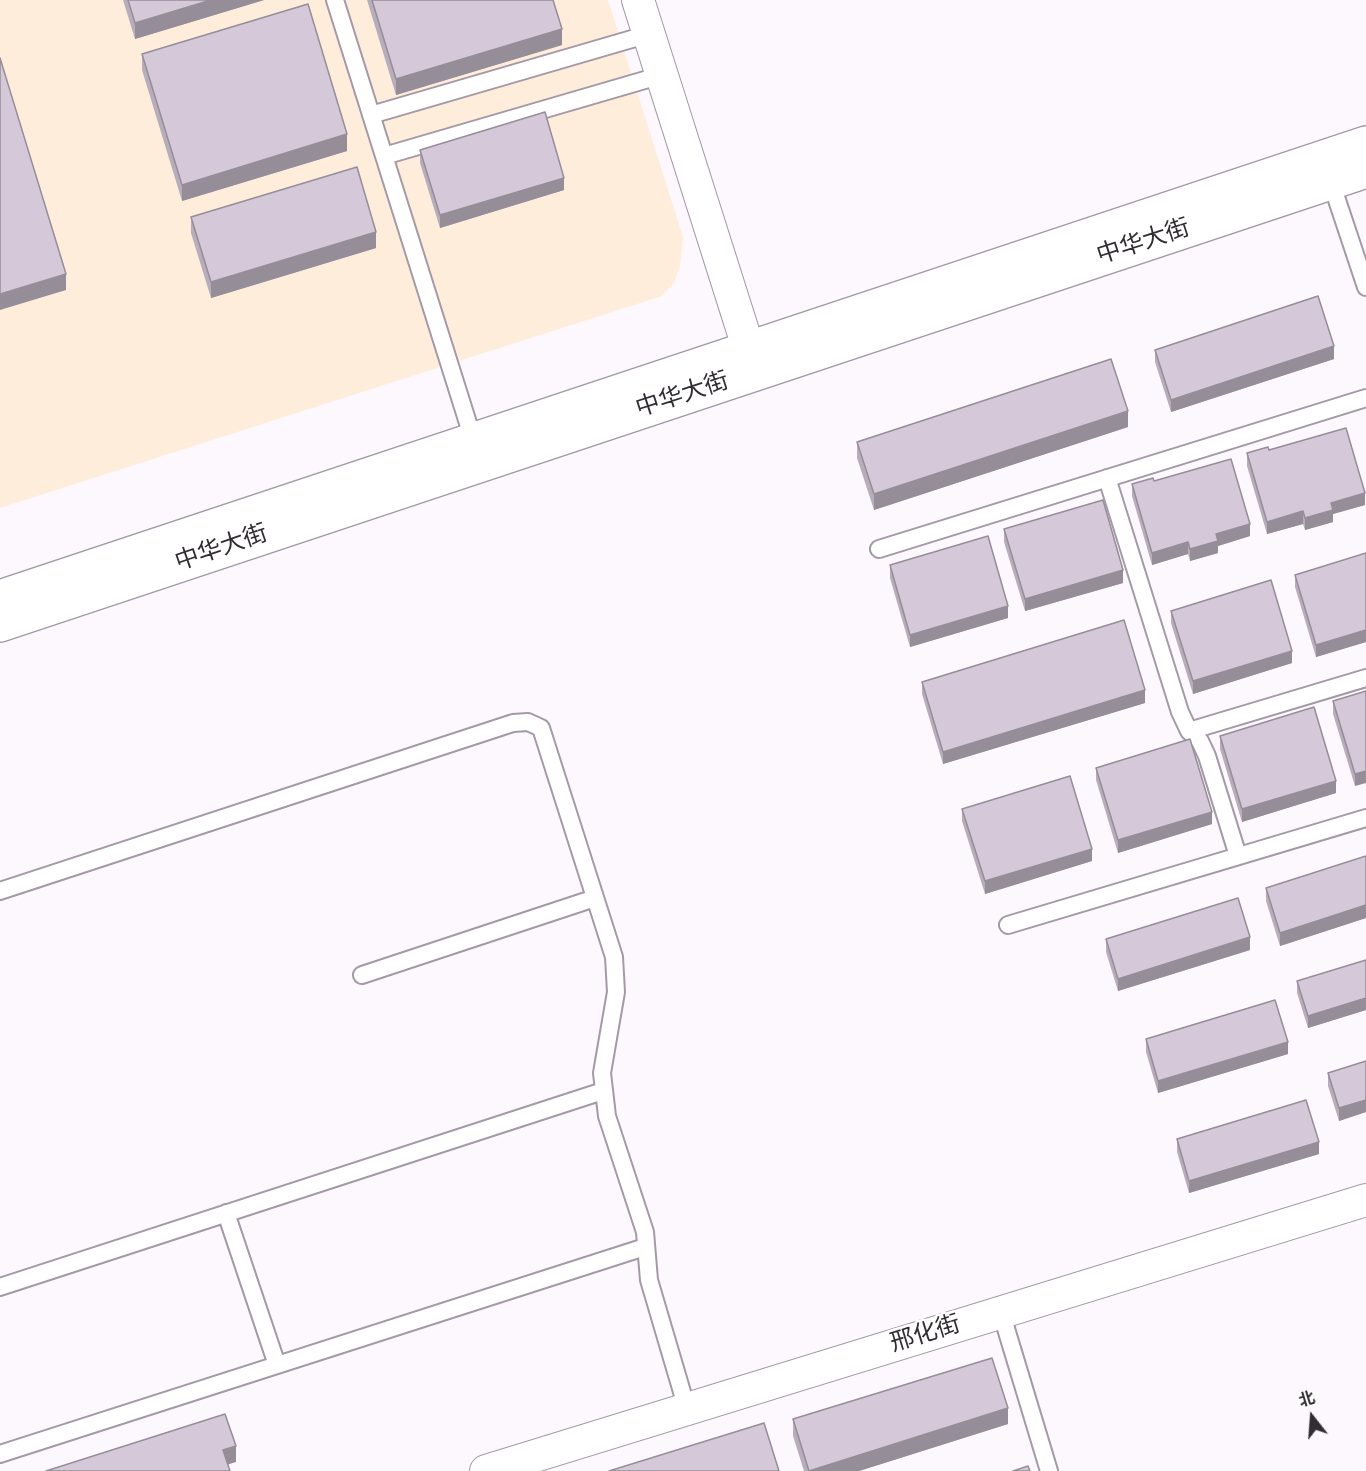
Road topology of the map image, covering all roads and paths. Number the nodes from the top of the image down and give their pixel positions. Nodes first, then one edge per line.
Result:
1 (335, 0) edge
2 (638, 0) edge
3 (649, 34) junction
4 (662, 75) junction
5 (371, 115) junction
6 (1366, 143) edge
7 (384, 156) junction
8 (1366, 171) edge
9 (1331, 182) junction
10 (1366, 287) edge
11 (748, 347) junction
12 (1366, 398) edge
13 (473, 439) junction
14 (1107, 478) junction
15 (879, 549) dead end
16 (0, 597) edge
17 (0, 625) edge
18 (1366, 678) edge
19 (1189, 731) junction
20 (1366, 818) edge
21 (1238, 856) junction
22 (0, 891) edge
23 (595, 898) junction
24 (1008, 925) dead end
25 (362, 975) dead end
26 (603, 1091) junction
27 (1366, 1200) edge
28 (226, 1213) junction
29 (645, 1247) junction
30 (0, 1287) edge
31 (1001, 1312) junction
32 (277, 1365) junction
33 (687, 1409) junction
34 (0, 1454) edge
35 (538, 1463) edge
36 (486, 1471) edge
37 (1049, 1471) edge

1 - 5 lane
2 - 3 street
3 - 4 street
3 - 5 lane
4 - 7 lane
4 - 11 street
5 - 7 lane
6 - 11 street, 中华大街
7 - 13 lane
8 - 9 street, 中华大街
9 - 10 lane
9 - 17 street, 中华大街
11 - 13 street, 中华大街
12 - 14 lane
13 - 16 street, 中华大街
14 - 15 lane
14 - 19 lane
18 - 19 lane
19 - 21 lane
20 - 21 lane
21 - 24 lane
22 - 23 lane
23 - 25 lane
23 - 26 lane
26 - 28 lane
26 - 29 lane
27 - 31 street, 邢化街
28 - 30 lane
28 - 32 lane
29 - 32 lane
29 - 33 lane
31 - 33 street, 邢化街
31 - 37 lane
32 - 34 lane
33 - 35 street, 邢化街
35 - 36 street, 邢化街

